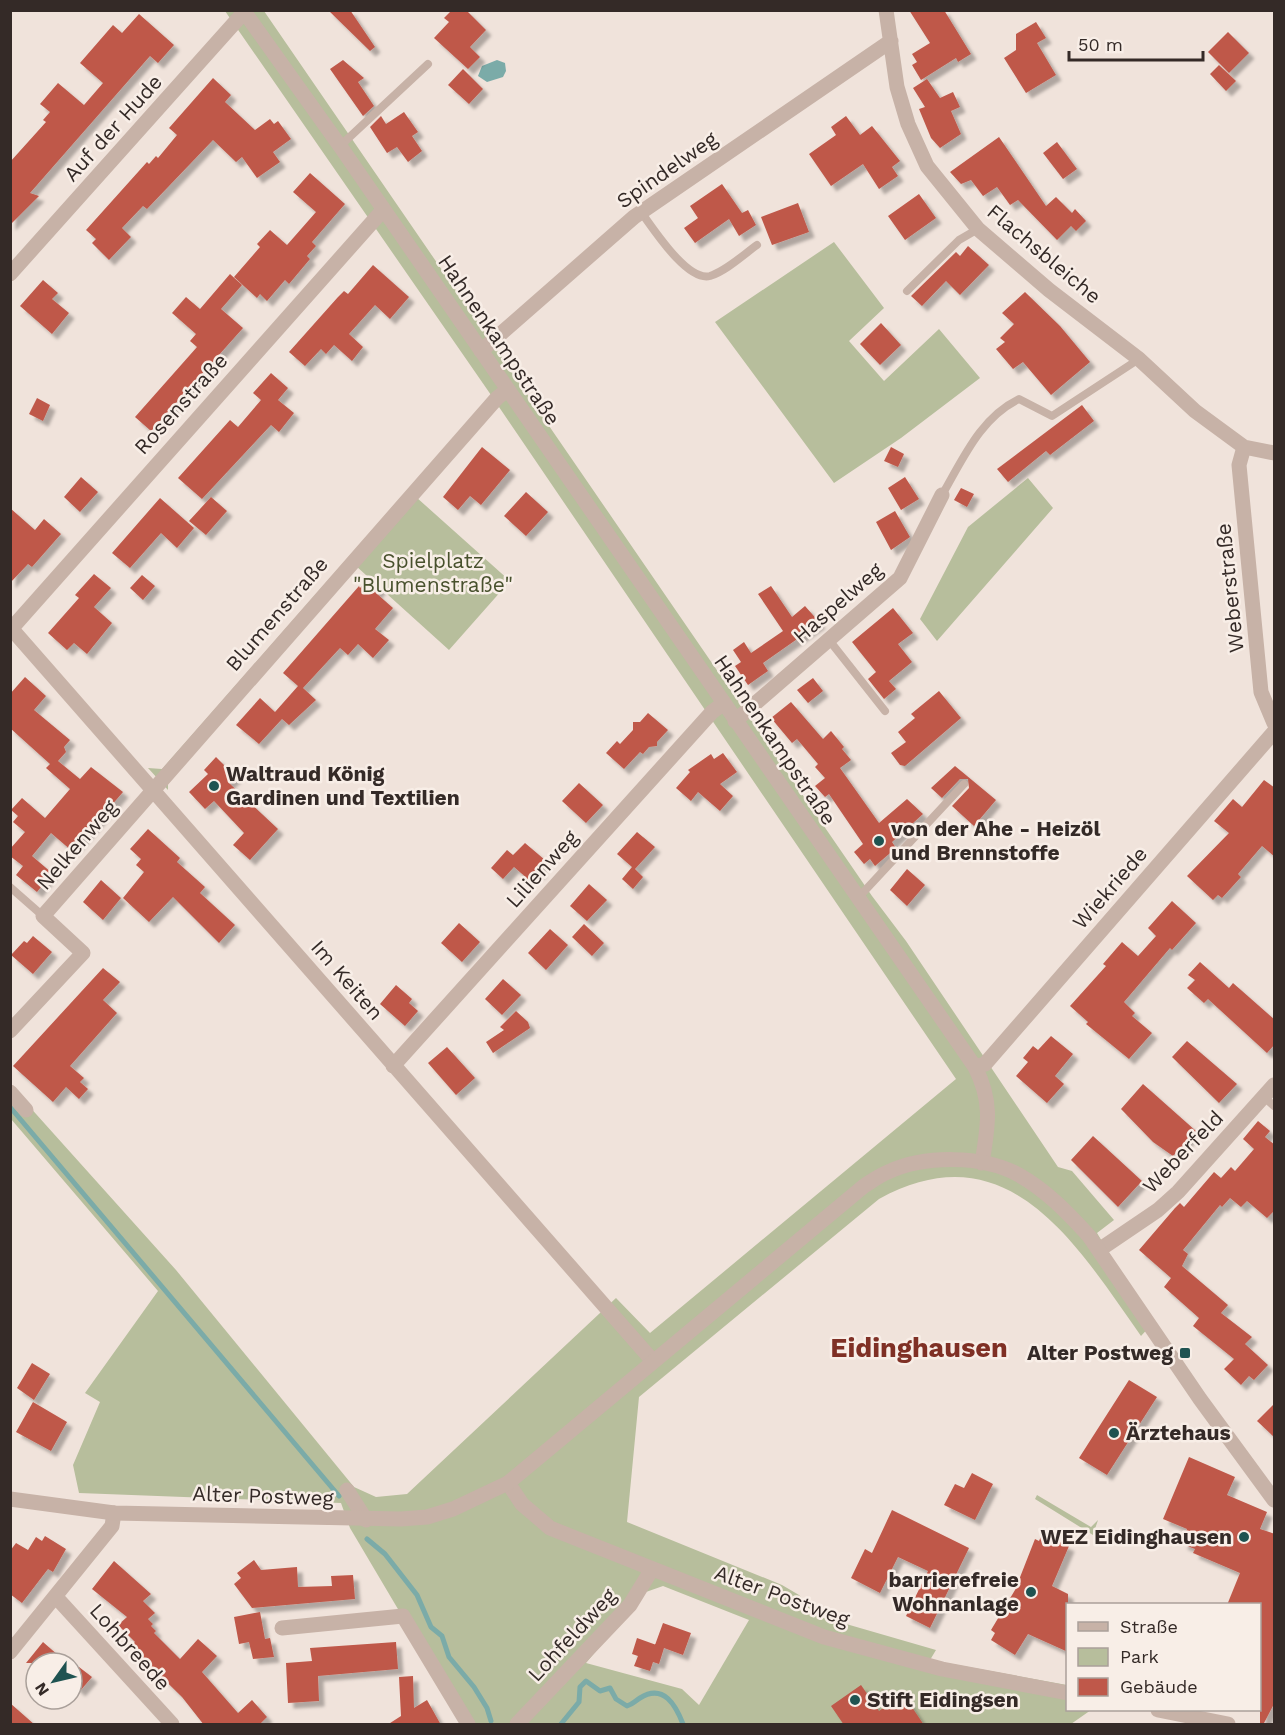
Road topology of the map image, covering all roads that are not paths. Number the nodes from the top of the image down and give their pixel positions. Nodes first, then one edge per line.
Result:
1 (886, 10) edge
2 (245, 11) edge
3 (891, 41) junction
4 (428, 64) dead end
5 (340, 146) junction
6 (383, 210) junction
7 (641, 212) junction
8 (978, 229) junction
9 (757, 245) dead end
10 (10, 274) edge
11 (908, 291) dead end
12 (481, 351) junction
13 (1139, 359) junction
14 (507, 390) junction
15 (1244, 447) junction
16 (1275, 453) edge
17 (942, 495) joint
18 (11, 627) edge
19 (829, 640) junction
20 (724, 702) junction
21 (885, 711) dead end
22 (735, 721) junction
23 (1275, 723) edge
24 (1275, 732) edge
25 (964, 784) dead end
26 (154, 788) junction
27 (10, 887) edge
28 (858, 898) junction
29 (43, 916) junction
30 (10, 1031) edge
31 (393, 1066) junction
32 (975, 1067) junction
33 (1275, 1085) edge
34 (10, 1092) edge
35 (1269, 1102) edge
36 (26, 1110) dead end
37 (982, 1163) junction
38 (1099, 1250) junction
39 (652, 1360) junction
40 (1253, 1472) junction
41 (508, 1483) junction
42 (1275, 1489) edge
43 (347, 1490) dead end
44 (10, 1499) edge
45 (1275, 1500) edge
46 (114, 1513) junction
47 (366, 1520) junction
48 (652, 1569) junction
49 (56, 1597) junction
50 (282, 1628) dead end
51 (10, 1652) edge
52 (1066, 1693) edge
53 (1163, 1711) edge
54 (172, 1725) edge
55 (468, 1725) edge
56 (517, 1725) edge
57 (1228, 1725) edge

1 - 3 street, Flachsbleiche
2 - 5 street, Hahnenkampstraße
2 - 10 street, Auf der Hude
3 - 7 street, Spindelweg
3 - 8 street, Flachsbleiche
4 - 5 lane
5 - 6 street, Hahnenkampstraße
6 - 12 street, Hahnenkampstraße
6 - 18 street, Rosenstraße
7 - 9 lane
7 - 12 street, Spindelweg
8 - 11 lane
8 - 13 street, Flachsbleiche
12 - 14 street, Hahnenkampstraße
13 - 15 street, Flachsbleiche
13 - 17 lane
14 - 20 street, Hahnenkampstraße
14 - 26 street, Blumenstraße
15 - 16 street, Flachsbleiche
15 - 23 street, Weberstraße
17 - 19 street, Haspelweg
18 - 26 street, Im Keiten
19 - 21 lane
19 - 22 street, Haspelweg
20 - 22 street, Hahnenkampstraße
20 - 31 street, Lilienweg
22 - 28 street, Hahnenkampstraße
24 - 32 street, Wiekriede
25 - 28 lane
26 - 29 street, Nelkenweg
26 - 31 street, Im Keiten
27 - 29 lane
28 - 32 street, Hahnenkampstraße
29 - 30 street, Nelkenweg
31 - 39 street, Im Keiten
32 - 37 street, Hahnenkampstraße
33 - 35 street, Weberfeld
34 - 36 street
35 - 38 street, Weberfeld
37 - 38 street
37 - 39 street, Alter Postweg
38 - 40 street
39 - 41 street, Alter Postweg
40 - 42 street
40 - 45 street
41 - 47 street, Alter Postweg
41 - 48 street, Alter Postweg
43 - 47 street
44 - 46 street, Alter Postweg
46 - 47 street, Alter Postweg
46 - 49 street
48 - 52 street, Alter Postweg
48 - 56 street, Lohfeldweg
49 - 51 street
49 - 54 street, Lohbreede
50 - 55 street
53 - 57 street

